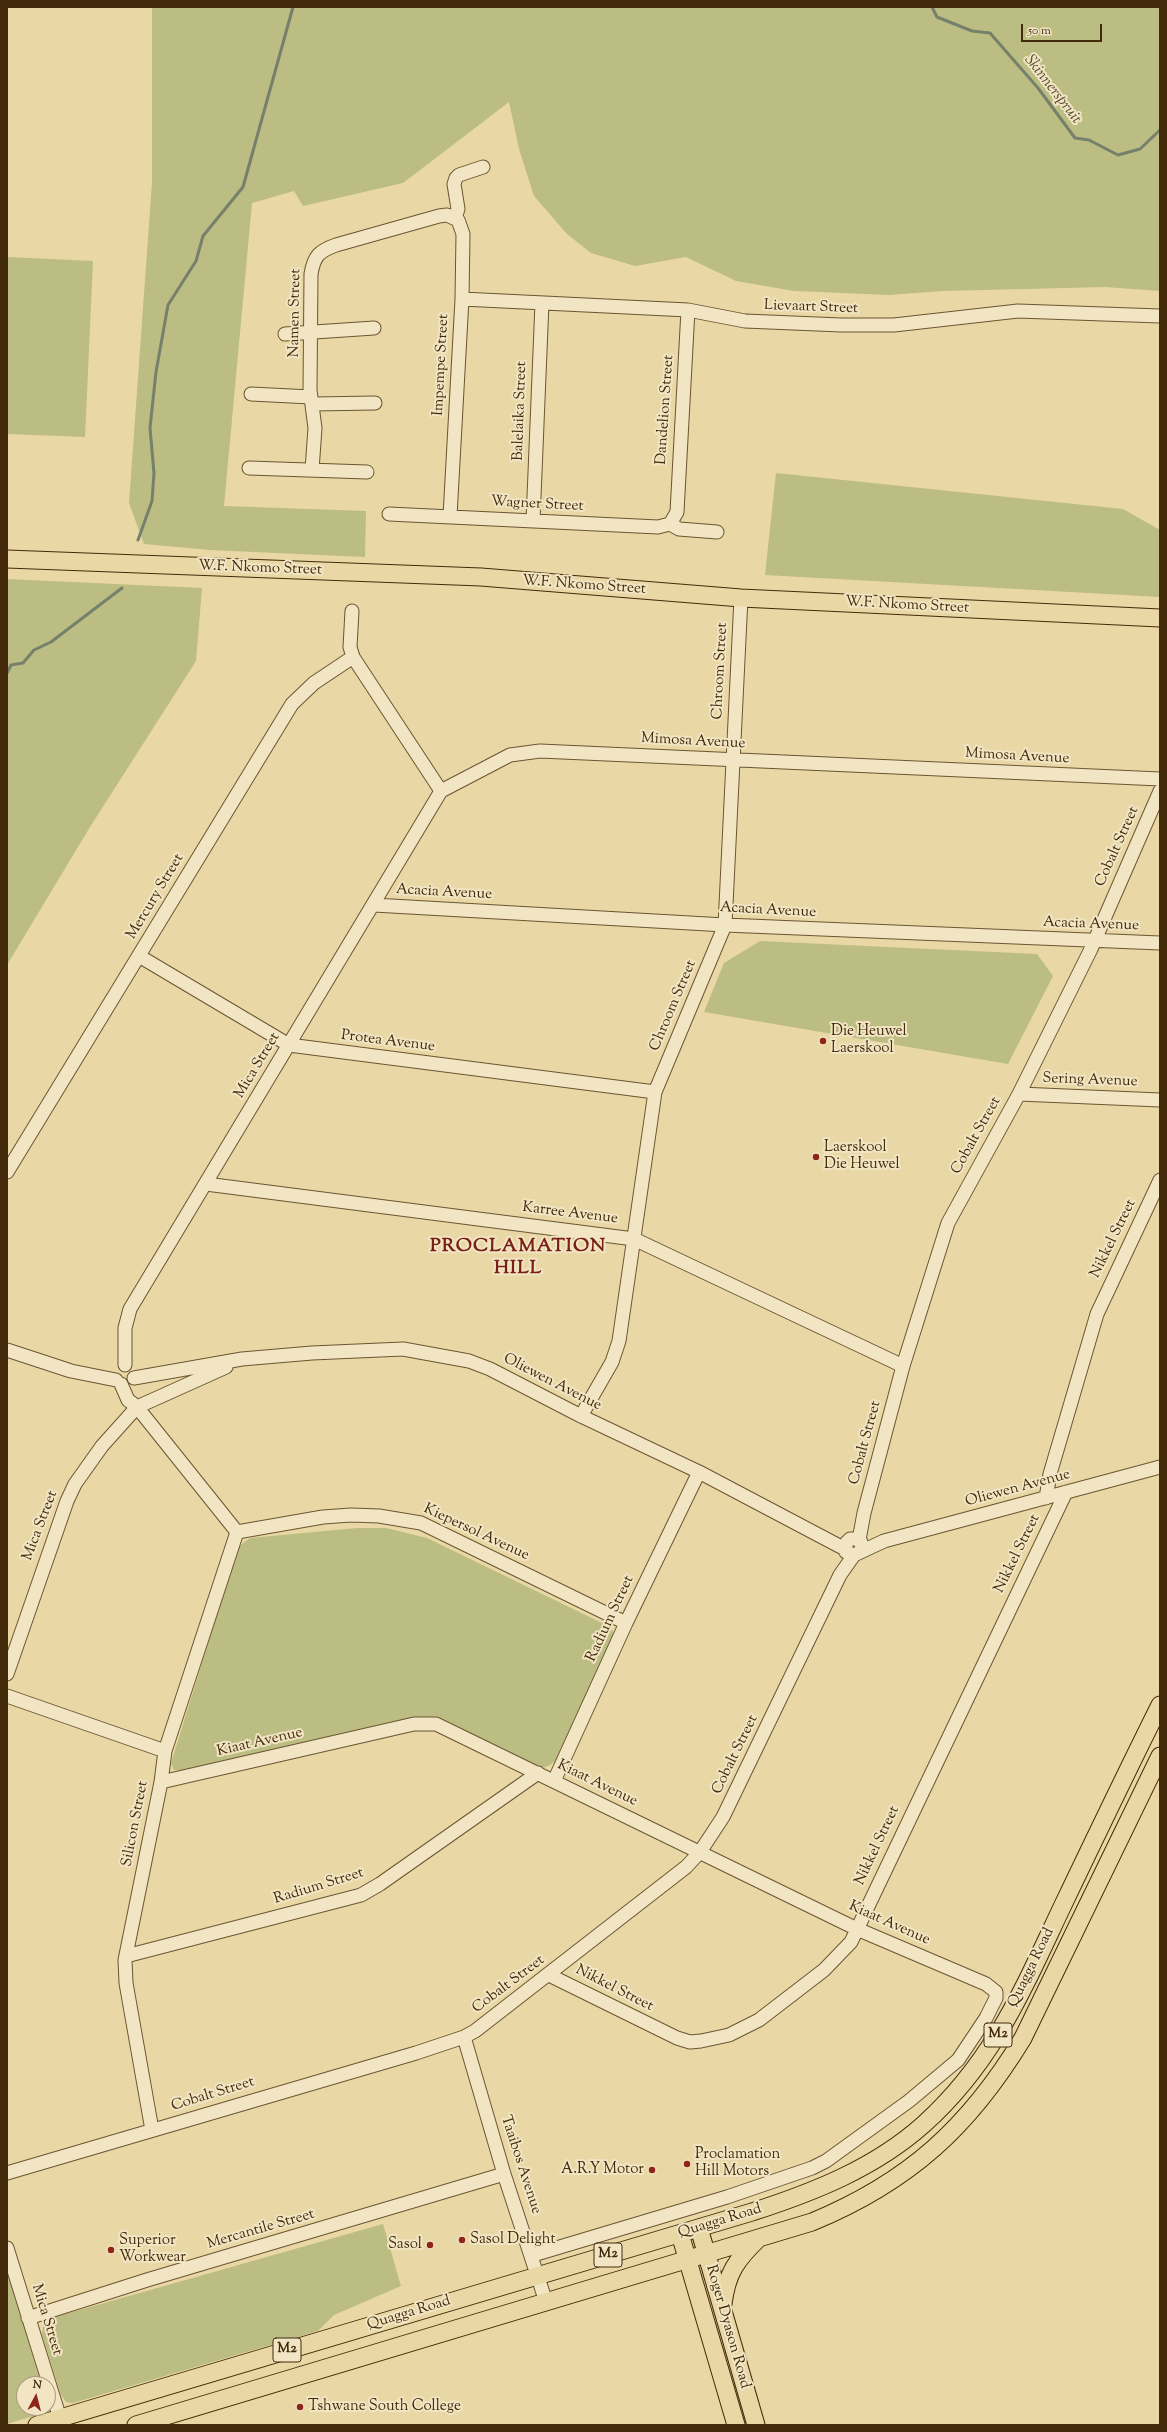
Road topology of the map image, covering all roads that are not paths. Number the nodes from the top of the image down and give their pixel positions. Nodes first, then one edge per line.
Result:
1 (483, 167) dead end
2 (455, 218) junction
3 (462, 299) junction
4 (542, 303) junction
5 (688, 310) junction
6 (1160, 316) edge
7 (374, 328) dead end
8 (313, 333) junction
9 (285, 334) dead end
10 (251, 394) dead end
11 (312, 401) junction
12 (375, 403) dead end
13 (249, 468) dead end
14 (312, 470) junction
15 (367, 472) dead end
16 (389, 514) dead end
17 (450, 516) junction
18 (532, 521) junction
19 (670, 524) junction
20 (717, 532) dead end
21 (7, 559) edge
22 (741, 598) junction
23 (352, 611) dead end
24 (1160, 618) edge
25 (353, 657) junction
26 (732, 760) junction
27 (1160, 780) edge
28 (441, 791) junction
29 (1160, 791) edge
30 (374, 905) junction
31 (725, 925) junction
32 (1094, 941) junction
33 (1160, 943) edge
34 (139, 956) junction
35 (289, 1045) junction
36 (655, 1092) junction
37 (1019, 1094) junction
38 (1160, 1100) edge
39 (7, 1172) edge
40 (1160, 1180) edge
41 (206, 1184) junction
42 (634, 1239) junction
43 (7, 1350) edge
44 (242, 1359) junction
45 (903, 1366) junction
46 (125, 1375) junction
47 (137, 1407) junction
48 (581, 1416) junction
49 (1160, 1467) edge
50 (699, 1472) junction
51 (1066, 1492) junction
52 (1046, 1498) junction
53 (237, 1532) junction
54 (853, 1546) junction
55 (626, 1623) junction
56 (7, 1674) edge
57 (7, 1696) edge
58 (1160, 1705) edge
59 (165, 1751) junction
60 (1160, 1756) edge
61 (538, 1772) junction
62 (161, 1782) junction
63 (554, 1782) junction
64 (700, 1852) junction
65 (857, 1929) junction
66 (126, 1956) junction
67 (549, 1974) junction
68 (464, 2037) junction
69 (152, 2130) junction
70 (7, 2174) edge
71 (504, 2174) junction
72 (699, 2228) junction
73 (680, 2234) junction
74 (759, 2238) junction
75 (7, 2248) edge
76 (706, 2252) junction
77 (533, 2255) junction
78 (687, 2258) junction
79 (536, 2276) junction
80 (546, 2302) junction
81 (722, 2310) junction
82 (28, 2318) junction
83 (61, 2422) edge
84 (37, 2425) edge
85 (136, 2425) edge
86 (736, 2425) edge
87 (756, 2425) edge

1 - 2 street
2 - 3 street, Impempe Street
2 - 8 street, Namen Street
3 - 4 street, Lievaart Street
3 - 17 street, Impempe Street
4 - 5 street, Lievaart Street
4 - 18 street, Balelaika Street
5 - 6 street, Lievaart Street
5 - 19 street, Dandelion Street
7 - 8 street
8 - 9 street
8 - 11 street, Namen Street
10 - 11 street
11 - 12 street
11 - 14 street, Namen Street
13 - 14 street
14 - 15 street
16 - 17 street, Wagner Street
17 - 18 street, Wagner Street
18 - 19 street, Wagner Street
19 - 20 street
21 - 22 main road, W.F. Nkomo Street
22 - 24 main road, W.F. Nkomo Street
22 - 26 street, Chroom Street
23 - 25 street
25 - 28 street
25 - 34 street, Mercury Street
26 - 27 street, Mimosa Avenue
26 - 28 street, Mimosa Avenue
26 - 31 street, Chroom Street
28 - 30 street, Mica Street
29 - 32 street, Cobalt Street
30 - 31 street, Acacia Avenue
30 - 35 street, Mica Street
31 - 32 street, Acacia Avenue
31 - 36 street, Chroom Street
32 - 33 street, Acacia Avenue
32 - 37 street, Cobalt Street
34 - 35 street, Protea Avenue
34 - 39 street, Mercury Street
35 - 36 street, Protea Avenue
35 - 41 street, Mica Street
36 - 42 street, Chroom Street
37 - 38 street, Sering Avenue
37 - 45 street, Cobalt Street
40 - 52 street, Nikkel Street
41 - 42 street, Karree Avenue
41 - 46 street, Mica Street
42 - 45 street, Karree Avenue
42 - 48 street, Chroom Street
43 - 46 street, Oliewen Avenue
44 - 46 street, Oliewen Avenue
44 - 47 street, Oliewen Avenue
44 - 48 street, Oliewen Avenue
45 - 54 street, Cobalt Street
46 - 47 street
47 - 53 street
47 - 56 street, Mica Street
48 - 50 street, Oliewen Avenue
49 - 51 street, Oliewen Avenue
50 - 54 street, Oliewen Avenue
50 - 55 street, Radium Street
51 - 52 street, Oliewen Avenue
51 - 65 street, Nikkel Street
52 - 54 street, Oliewen Avenue
53 - 55 street, Kiepersol Avenue
53 - 59 street, Silicon Street
54 - 64 street, Cobalt Street
55 - 63 street, Radium Street
57 - 59 street
58 - 72 main road, Quagga Road / M2
59 - 62 street, Silicon Street
60 - 74 main road, Quagga Road / M2
61 - 62 street, Kiaat Avenue
61 - 63 street, Kiaat Avenue
61 - 66 street, Radium Street
62 - 66 street, Silicon Street
63 - 64 street, Kiaat Avenue
64 - 65 street, Kiaat Avenue
64 - 67 street, Cobalt Street
65 - 67 street, Nikkel Street
65 - 77 street, Kiaat Avenue
66 - 69 street, Silicon Street
67 - 68 street, Cobalt Street
68 - 69 street, Cobalt Street
68 - 71 street, Taaibos Avenue
69 - 70 street, Cobalt Street
71 - 77 street, Taaibos Avenue
71 - 82 street, Mercantile Street
72 - 73 main road, Quagga Road / M2
72 - 76 main road, Roger Dyason Road
73 - 78 main road, Roger Dyason Road
73 - 79 main road, Quagga Road / M2
74 - 76 main road, Quagga Road / M2
74 - 81 main road
75 - 82 street, Mica Street
76 - 78 main road, Quagga Road / M2
76 - 81 main road, Roger Dyason Road
77 - 79 street, Taaibos Avenue
78 - 80 main road, Quagga Road / M2
78 - 86 main road, Roger Dyason Road
79 - 80 street, Taaibos Avenue
79 - 83 main road, Quagga Road / M2
80 - 85 main road, Quagga Road / M2
81 - 87 main road, Roger Dyason Road
82 - 83 street, Mica Street
83 - 84 main road, Quagga Road / M2

